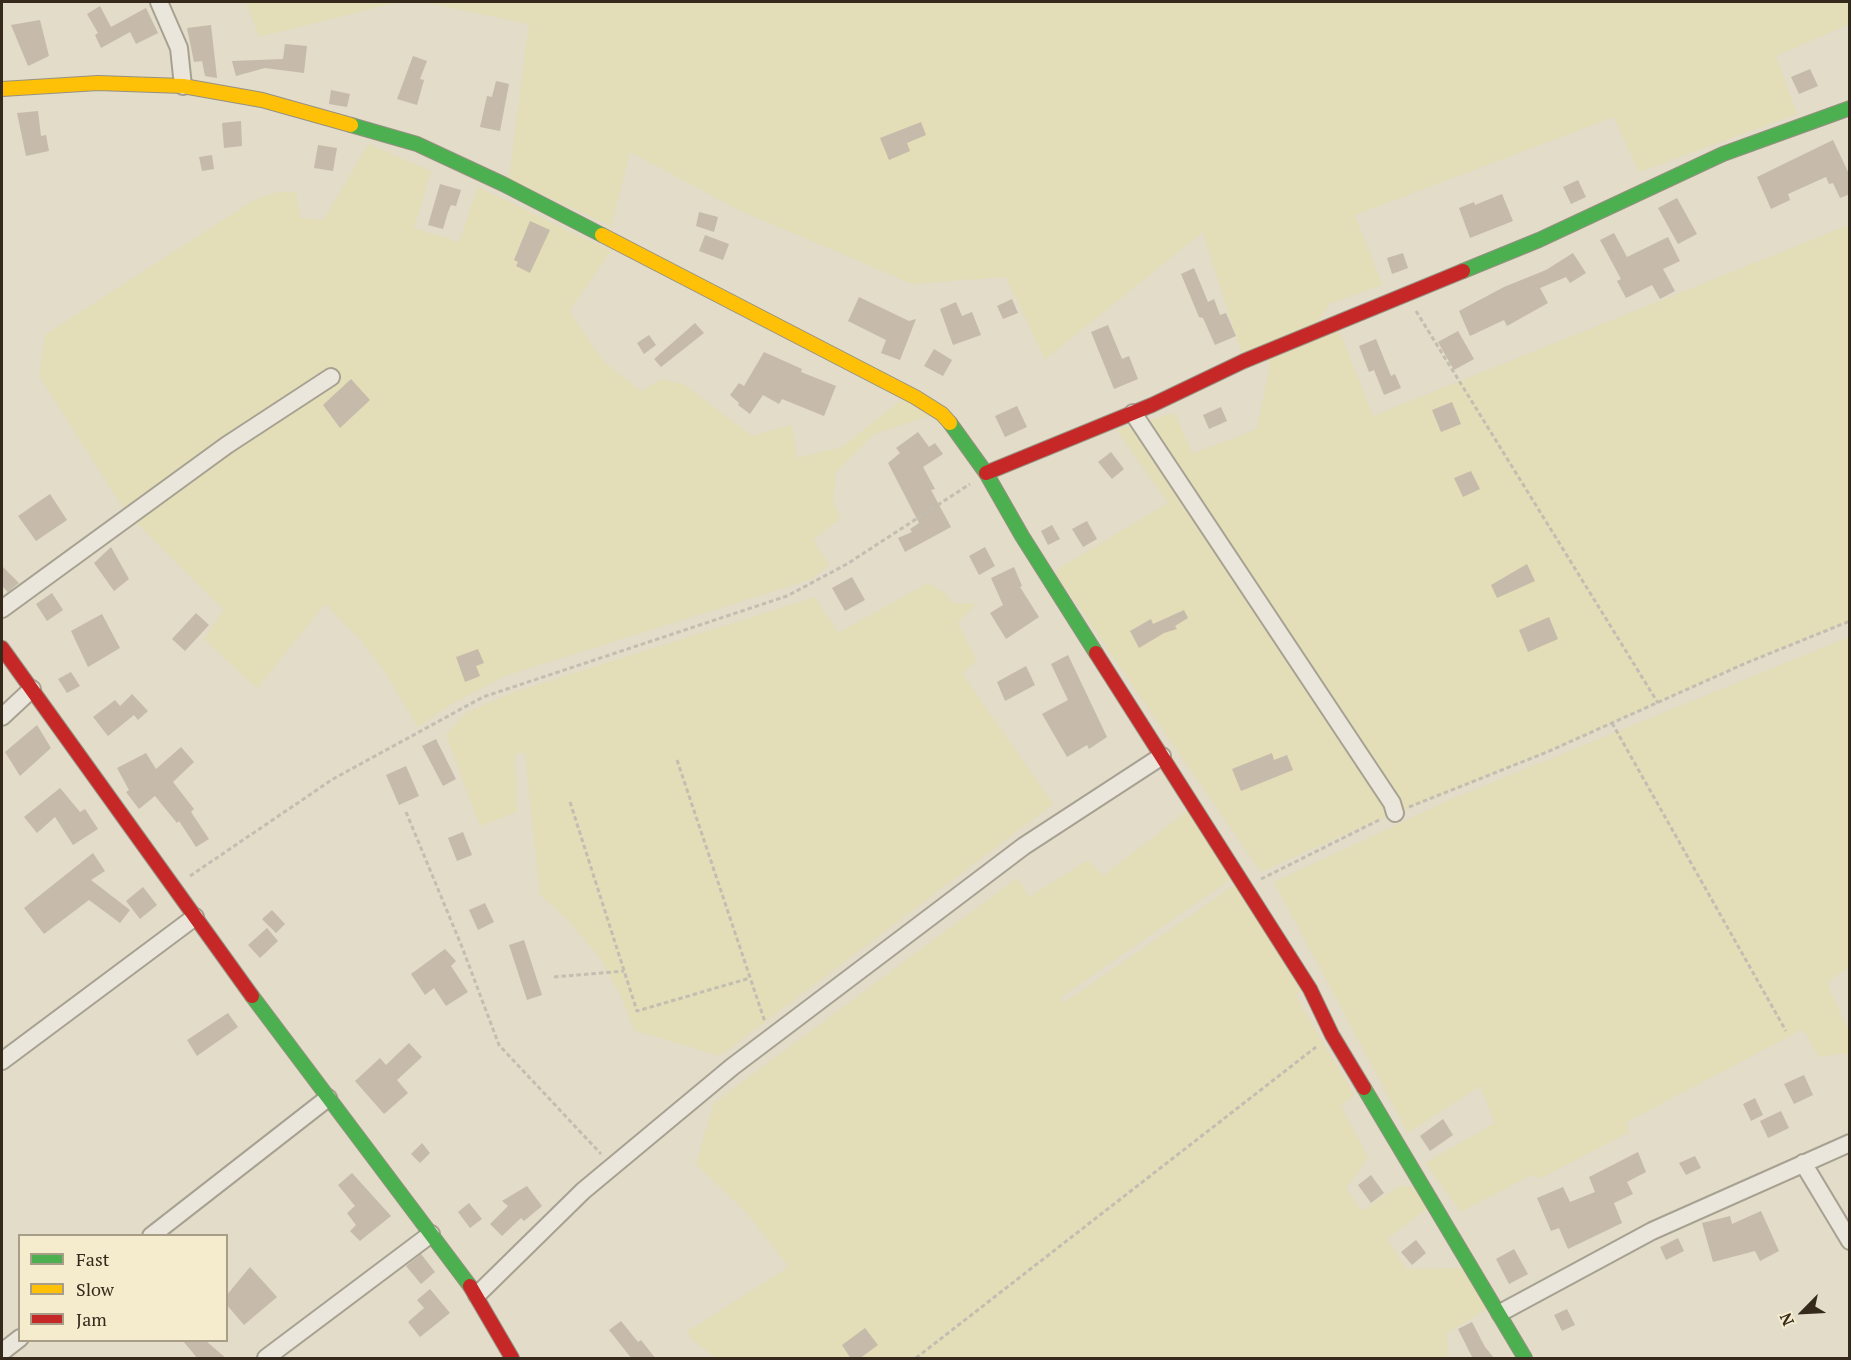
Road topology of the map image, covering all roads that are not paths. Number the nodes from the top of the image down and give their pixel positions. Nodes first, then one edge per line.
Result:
1 (159, 2) edge
2 (183, 86) junction
3 (2, 89) edge
4 (1850, 108) edge
5 (331, 376) dead end
6 (1133, 412) junction
7 (986, 473) junction
8 (2, 609) edge
9 (2, 648) edge
10 (32, 689) junction
11 (2, 717) edge
12 (1162, 756) junction
13 (1395, 813) road end
14 (195, 917) junction
15 (2, 1061) edge
16 (328, 1098) junction
17 (1850, 1143) edge
18 (1803, 1163) junction
19 (154, 1234) edge
20 (431, 1234) junction
21 (1850, 1241) edge
22 (477, 1295) junction
23 (1500, 1313) junction
24 (18, 1340) edge
25 (2, 1352) edge
26 (266, 1359) edge
27 (513, 1359) edge
28 (1525, 1359) edge

1 - 2 street
2 - 3 street
2 - 7 street
4 - 6 street
5 - 8 street
6 - 7 street
6 - 13 street
7 - 12 street
9 - 10 street
10 - 11 street
10 - 14 street
12 - 22 street
12 - 23 street
14 - 15 street
14 - 16 street
16 - 19 street
16 - 20 street
17 - 18 street
18 - 21 street
18 - 23 street
20 - 22 street
20 - 26 street
22 - 27 street
23 - 28 street
24 - 25 street

